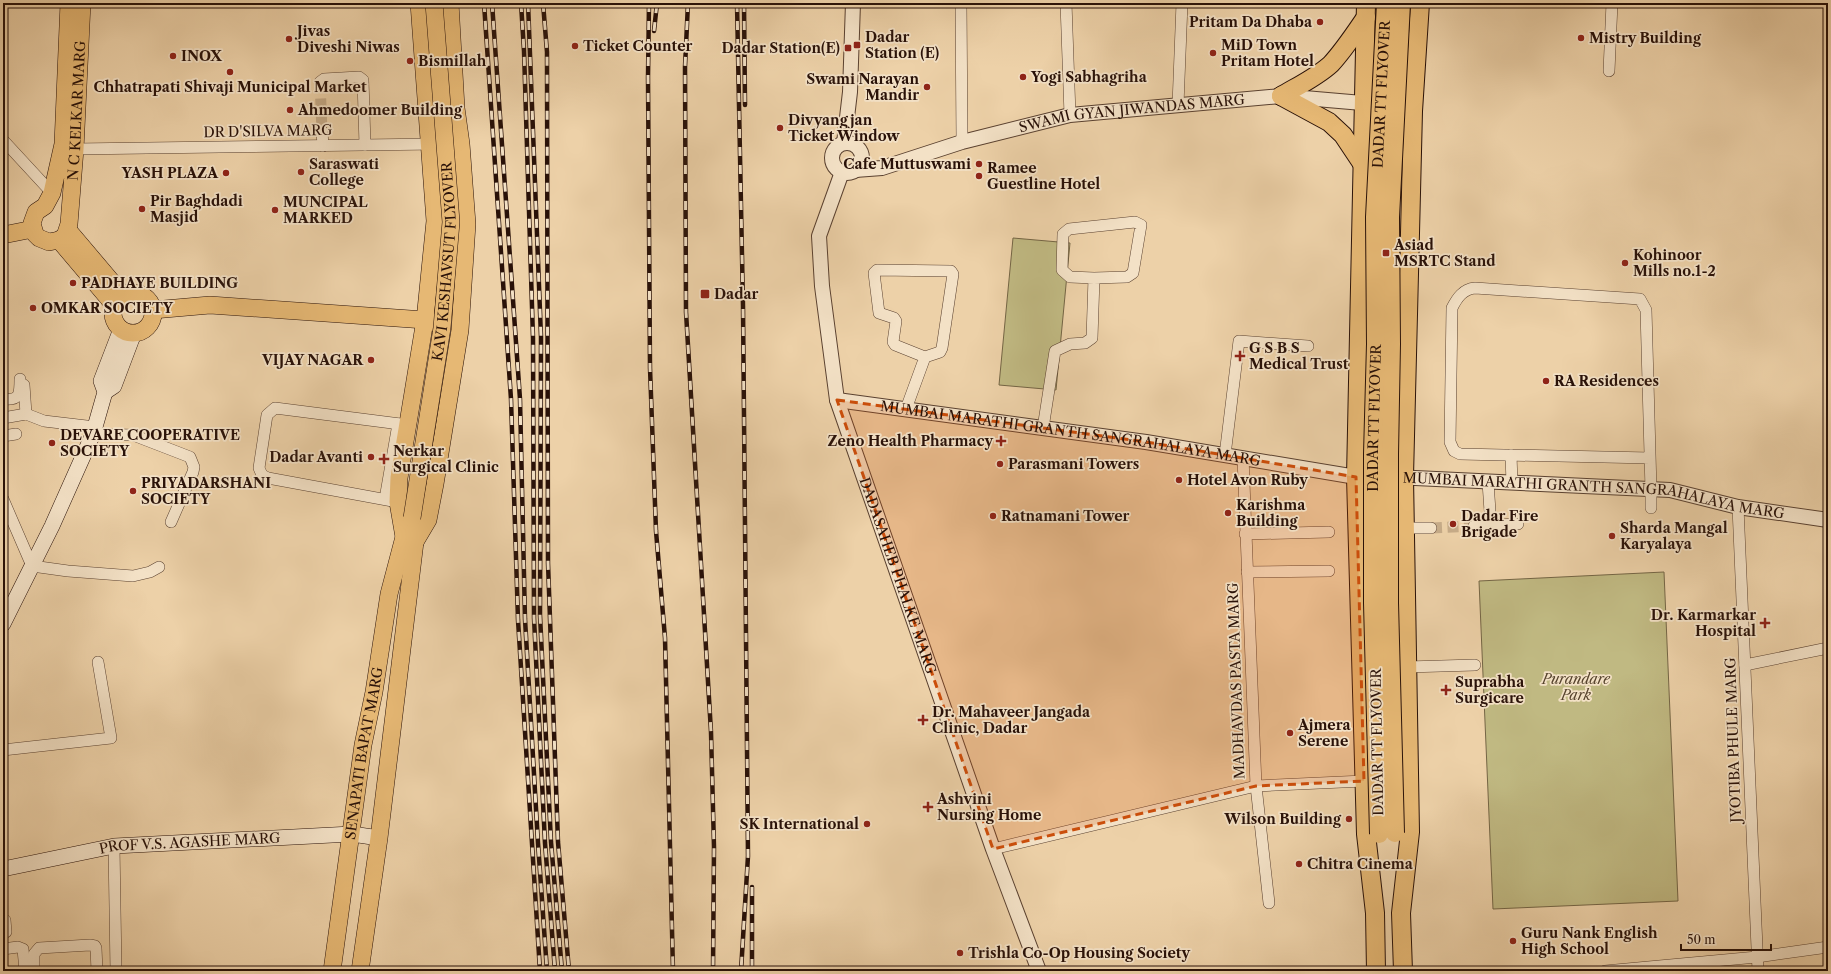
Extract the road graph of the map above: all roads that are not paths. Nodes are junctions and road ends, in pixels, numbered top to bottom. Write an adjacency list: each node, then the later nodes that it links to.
1 (69, 3): 33 (main road, N C KELKAR MARG)
2 (82, 3): 30 (main road, N C KELKAR MARG)
3 (419, 3): 26 (main road)
4 (434, 3): 79 (main road, KAVI KESHAVSUT FLYOVER, bridge)
5 (450, 3): 27 (main road)
6 (853, 3): 25 (street)
7 (961, 3): 24 (street)
8 (1066, 3): 21 (street)
9 (1182, 3): 20 (street)
10 (1386, 3): 96 (highway, DADAR TT FLYOVER, bridge)
11 (1401, 3): 96 (highway, DADAR TT FLYOVER, bridge)
12 (1420, 3): 18 (highway)
13 (1612, 3): 15 (street)
14 (1366, 10): 17 (highway); 19 (highway)
15 (1609, 71)
16 (320, 82): 28 (street)
17 (1281, 96): 19 (street, SWAMI GYAN JIWANDAS MARG); 20 (street, SWAMI GYAN JIWANDAS MARG); 31 (highway)
18 (1414, 103): 19 (street, SWAMI GYAN JIWANDAS MARG); 37 (highway)
19 (1364, 104): 31 (highway)
20 (1178, 105): 21 (street, SWAMI GYAN JIWANDAS MARG)
21 (1070, 115): 24 (street, SWAMI GYAN JIWANDAS MARG)
22 (322, 131): 29 (street)
23 (3, 140): 33 (street)
24 (962, 142): 32 (street, SWAMI GYAN JIWANDAS MARG)
25 (844, 143): 32 (street); 32 (street)
26 (429, 144): 27 (street, DR D'SILVA MARG); 28 (street, DR D'SILVA MARG); 42 (main road)
27 (461, 144): 43 (main road)
28 (364, 145): 29 (street, DR D'SILVA MARG)
29 (322, 146): 30 (street, DR D'SILVA MARG)
30 (75, 149): 35 (main road, N C KELKAR MARG)
31 (1363, 166): 38 (highway)
32 (848, 171): 48 (street, DADASAHEB PHALKE MARG)
33 (49, 199): 34 (main road)
34 (33, 229): 35 (main road); 36 (main road)
35 (65, 229): 40 (main road)
36 (3, 235)
37 (1410, 254): 38 (highway); 62 (highway)
38 (1361, 257): 61 (highway)
39 (1094, 278): 39 (street); 53 (street)
40 (118, 300): 41 (main road); 44 (main road)
41 (153, 310): 42 (main road); 44 (main road)
42 (425, 320): 43 (main road); 52 (main road)
43 (460, 330): 79 (main road)
44 (127, 331): 54 (main road)
45 (1308, 346): 57 (street)
46 (925, 357): 46 (street); 49 (street)
47 (6, 400): 50 (street); 51 (street)
48 (837, 400): 49 (street, MUMBAI MARATHI GRANTH SANGRAHALAYA MARG); 99 (street, DADASAHEB PHALKE MARG)
49 (906, 409): 53 (street, MUMBAI MARATHI GRANTH SANGRAHALAYA MARG)
50 (26, 414): 51 (street); 54 (street)
51 (7, 418)
52 (403, 424): 67 (main road); 67 (street)
53 (1043, 428): 57 (street, MUMBAI MARATHI GRANTH SANGRAHALAYA MARG)
54 (94, 430): 71 (street); 80 (main road)
55 (16, 434): 56 (street)
56 (3, 436)
57 (1224, 455): 59 (street, MUMBAI MARATHI GRANTH SANGRAHALAYA MARG)
58 (1511, 455): 60 (street); 60 (street); 64 (street)
59 (1243, 457): 61 (street, MUMBAI MARATHI GRANTH SANGRAHALAYA MARG); 78 (street, MADHAVDAS PASTA MARG)
60 (1650, 458): 65 (street)
61 (1356, 477): 62 (street, MUMBAI MARATHI GRANTH SANGRAHALAYA MARG); 93 (highway)
62 (1404, 477): 63 (street, MUMBAI MARATHI GRANTH SANGRAHALAYA MARG); 75 (highway)
63 (1488, 482): 64 (street, MUMBAI MARATHI GRANTH SANGRAHALAYA MARG); 74 (street)
64 (1512, 483): 65 (street, MUMBAI MARATHI GRANTH SANGRAHALAYA MARG)
65 (1651, 490): 68 (street); 69 (street, MUMBAI MARATHI GRANTH SANGRAHALAYA MARG)
66 (3, 499): 80 (street)
67 (392, 500): 79 (main road)
68 (1651, 508)
69 (1738, 508): 70 (street, MUMBAI MARATHI GRANTH SANGRAHALAYA MARG); 88 (street, JYOTIBA PHULE MARG)
70 (1828, 520)
71 (171, 522)
72 (1518, 524): 74 (street)
73 (1474, 526): 74 (street)
74 (1491, 526)
75 (1405, 528): 76 (street); 89 (highway)
76 (1431, 528)
77 (1329, 532): 78 (street)
78 (1245, 534): 83 (street, MADHAVDAS PASTA MARG)
79 (408, 546): 91 (main road, SENAPATI BAPAT MARG); 92 (main road, SENAPATI BAPAT MARG)
80 (32, 566): 81 (street); 84 (main road)
81 (159, 567)
82 (1329, 571): 83 (street)
83 (1247, 572): 94 (street, MADHAVDAS PASTA MARG)
84 (3, 624)
85 (1828, 648): 88 (street)
86 (98, 662): 90 (street)
87 (1475, 665): 89 (street)
88 (1745, 665): 108 (street, JYOTIBA PHULE MARG)
89 (1407, 667): 103 (highway)
90 (3, 750)
91 (362, 753): 92 (main road); 95 (main road, SENAPATI BAPAT MARG)
92 (389, 756): 97 (main road, SENAPATI BAPAT MARG)
93 (1364, 781): 94 (street); 102 (highway)
94 (1256, 786): 99 (street); 101 (street, MADHAVDAS PASTA MARG)
95 (352, 834): 97 (main road, PROF V.S. AGASHE MARG); 98 (main road, PROF V.S. AGASHE MARG); 109 (main road, SENAPATI BAPAT MARG)
96 (1387, 834): 102 (highway); 103 (highway)
97 (379, 838): 114 (main road, SENAPATI BAPAT MARG)
98 (114, 846): 100 (main road, PROF V.S. AGASHE MARG); 113 (street)
99 (993, 849): 115 (street, DADASAHEB PHALKE MARG)
100 (3, 869)
101 (1269, 903)
102 (1375, 913): 116 (highway)
103 (1402, 914): 117 (highway)
104 (3, 919): 105 (street)
105 (6, 932)
106 (1828, 947): 108 (street)
107 (3, 949): 110 (street)
108 (1757, 957): 118 (street); 119 (street, JYOTIBA PHULE MARG)
109 (335, 970)
110 (26, 971)
111 (34, 971): 112 (street)
112 (97, 971)
113 (116, 971)
114 (360, 971)
115 (1039, 971)
116 (1376, 971)
117 (1403, 971)
118 (1611, 971)
119 (1758, 971)

